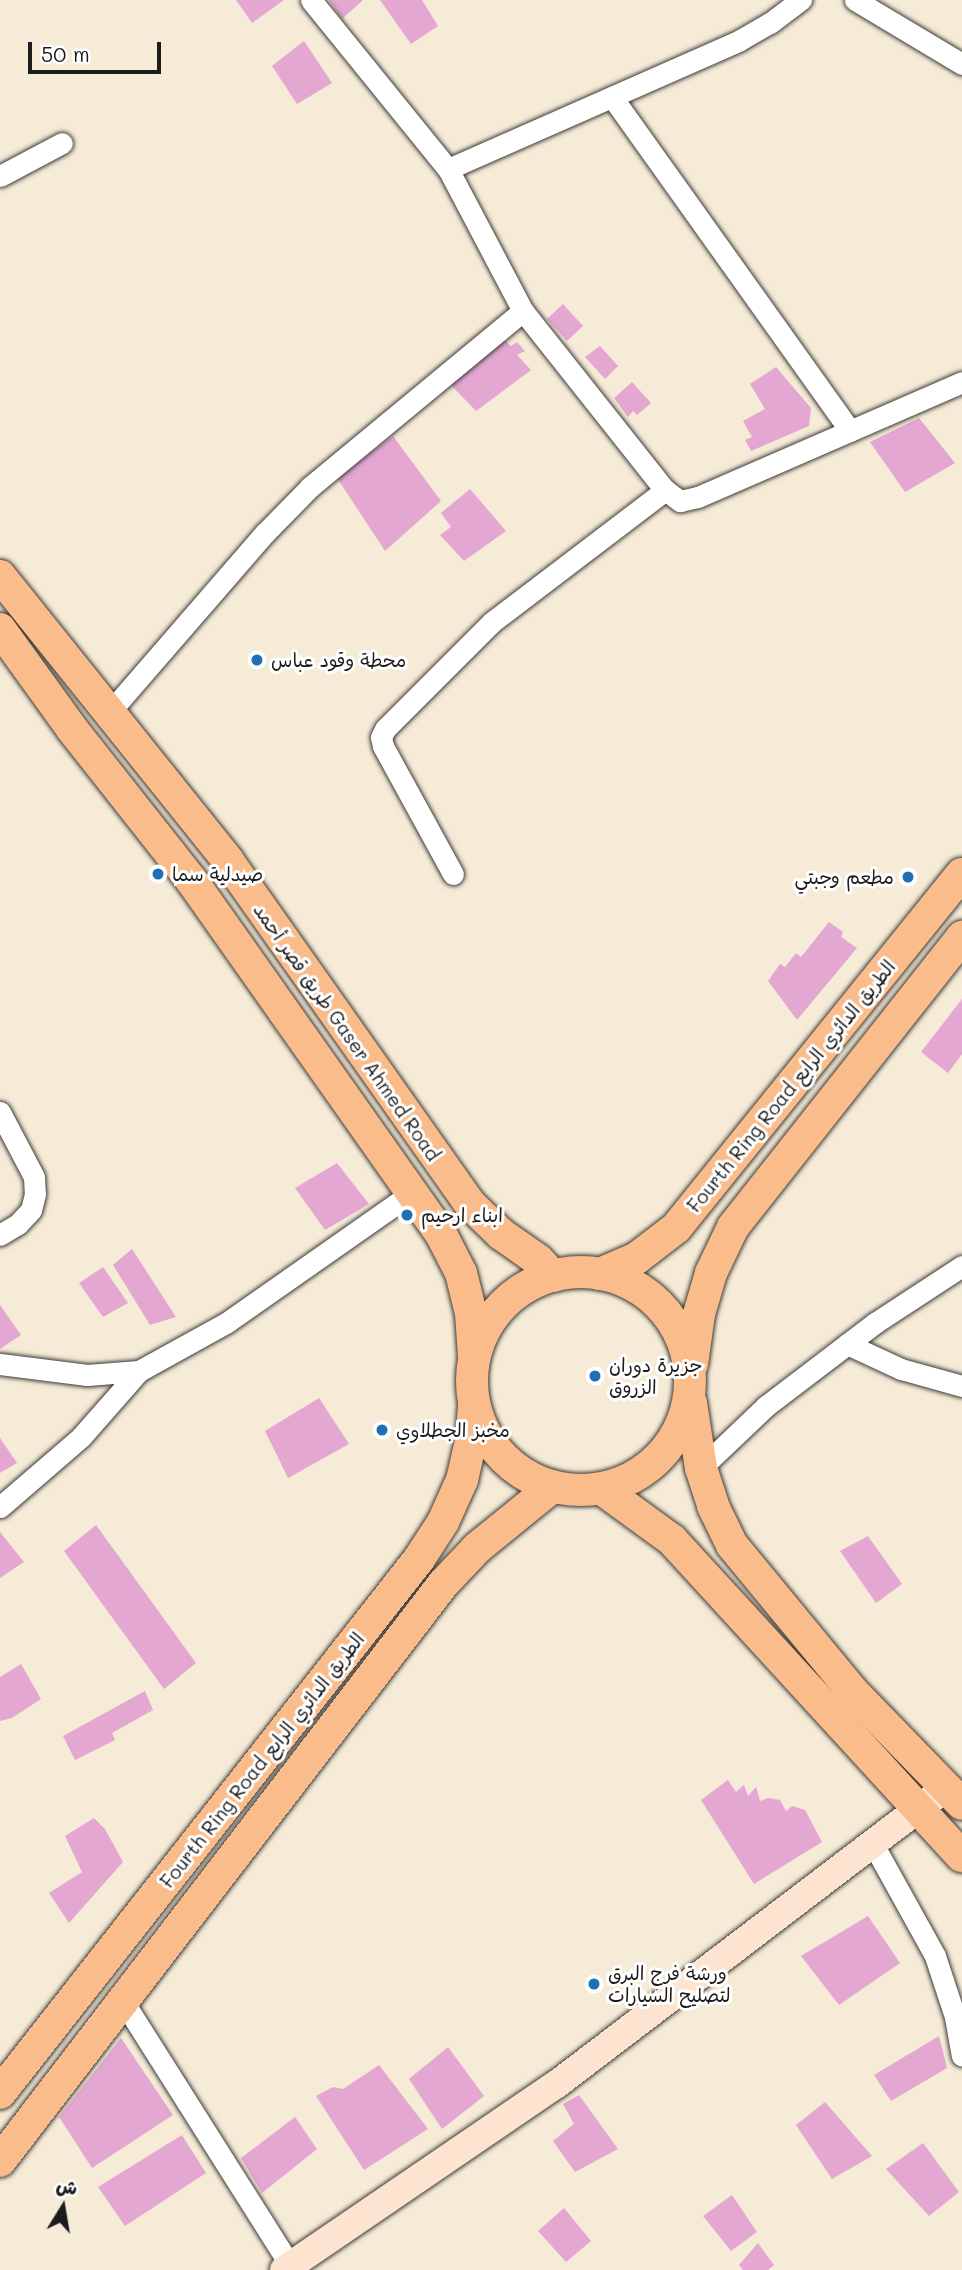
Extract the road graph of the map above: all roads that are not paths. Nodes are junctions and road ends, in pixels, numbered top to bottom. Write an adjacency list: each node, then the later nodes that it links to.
1 (311, 0): 7 (street)
2 (801, 0): 5 (street)
3 (855, 0): 4 (street)
4 (962, 64)
5 (612, 97): 7 (street); 11 (street)
6 (62, 143): 8 (street)
7 (448, 169): 9 (street)
8 (0, 176)
9 (523, 312): 12 (street); 15 (street)
10 (962, 383): 11 (street)
11 (850, 431): 12 (street)
12 (665, 490): 16 (street)
13 (0, 576): 15 (main road, طريق قصر أحمد Gaser Ahmed Road)
14 (0, 629): 20 (main road, طريق قصر أحمد Gaser Ahmed Road)
15 (108, 714): 24 (main road, طريق قصر أحمد Gaser Ahmed Road)
16 (453, 874)
17 (962, 874): 23 (main road, Fourth Ring Road الطريق الدائري الرابع)
18 (962, 937): 29 (main road, Fourth Ring Road الطريق الدائري الرابع)
19 (0, 1112): 21 (street)
20 (414, 1192): 26 (main road, طريق قصر أحمد Gaser Ahmed Road); 28 (street)
21 (0, 1235)
22 (962, 1266): 25 (street)
23 (600, 1274): 24 (main road); 29 (main road)
24 (553, 1276): 26 (main road)
25 (846, 1344): 30 (street); 32 (street)
26 (474, 1357): 31 (main road)
27 (0, 1364): 28 (street)
28 (139, 1371): 35 (street)
29 (690, 1384): 32 (main road); 34 (main road)
30 (962, 1386)
31 (474, 1404): 33 (main road); 42 (main road, Fourth Ring Road الطريق الدائري الرابع)
32 (701, 1468): 36 (main road)
33 (552, 1486): 34 (main road); 40 (main road)
34 (602, 1489): 37 (main road)
35 (0, 1507)
36 (956, 1789): 37 (street)
37 (917, 1811): 38 (street); 39 (main road)
38 (873, 1844): 41 (street); 44 (street)
39 (962, 1856)
40 (123, 2001): 43 (main road); 44 (street)
41 (962, 2055)
42 (0, 2092)
43 (0, 2161)
44 (289, 2269)

